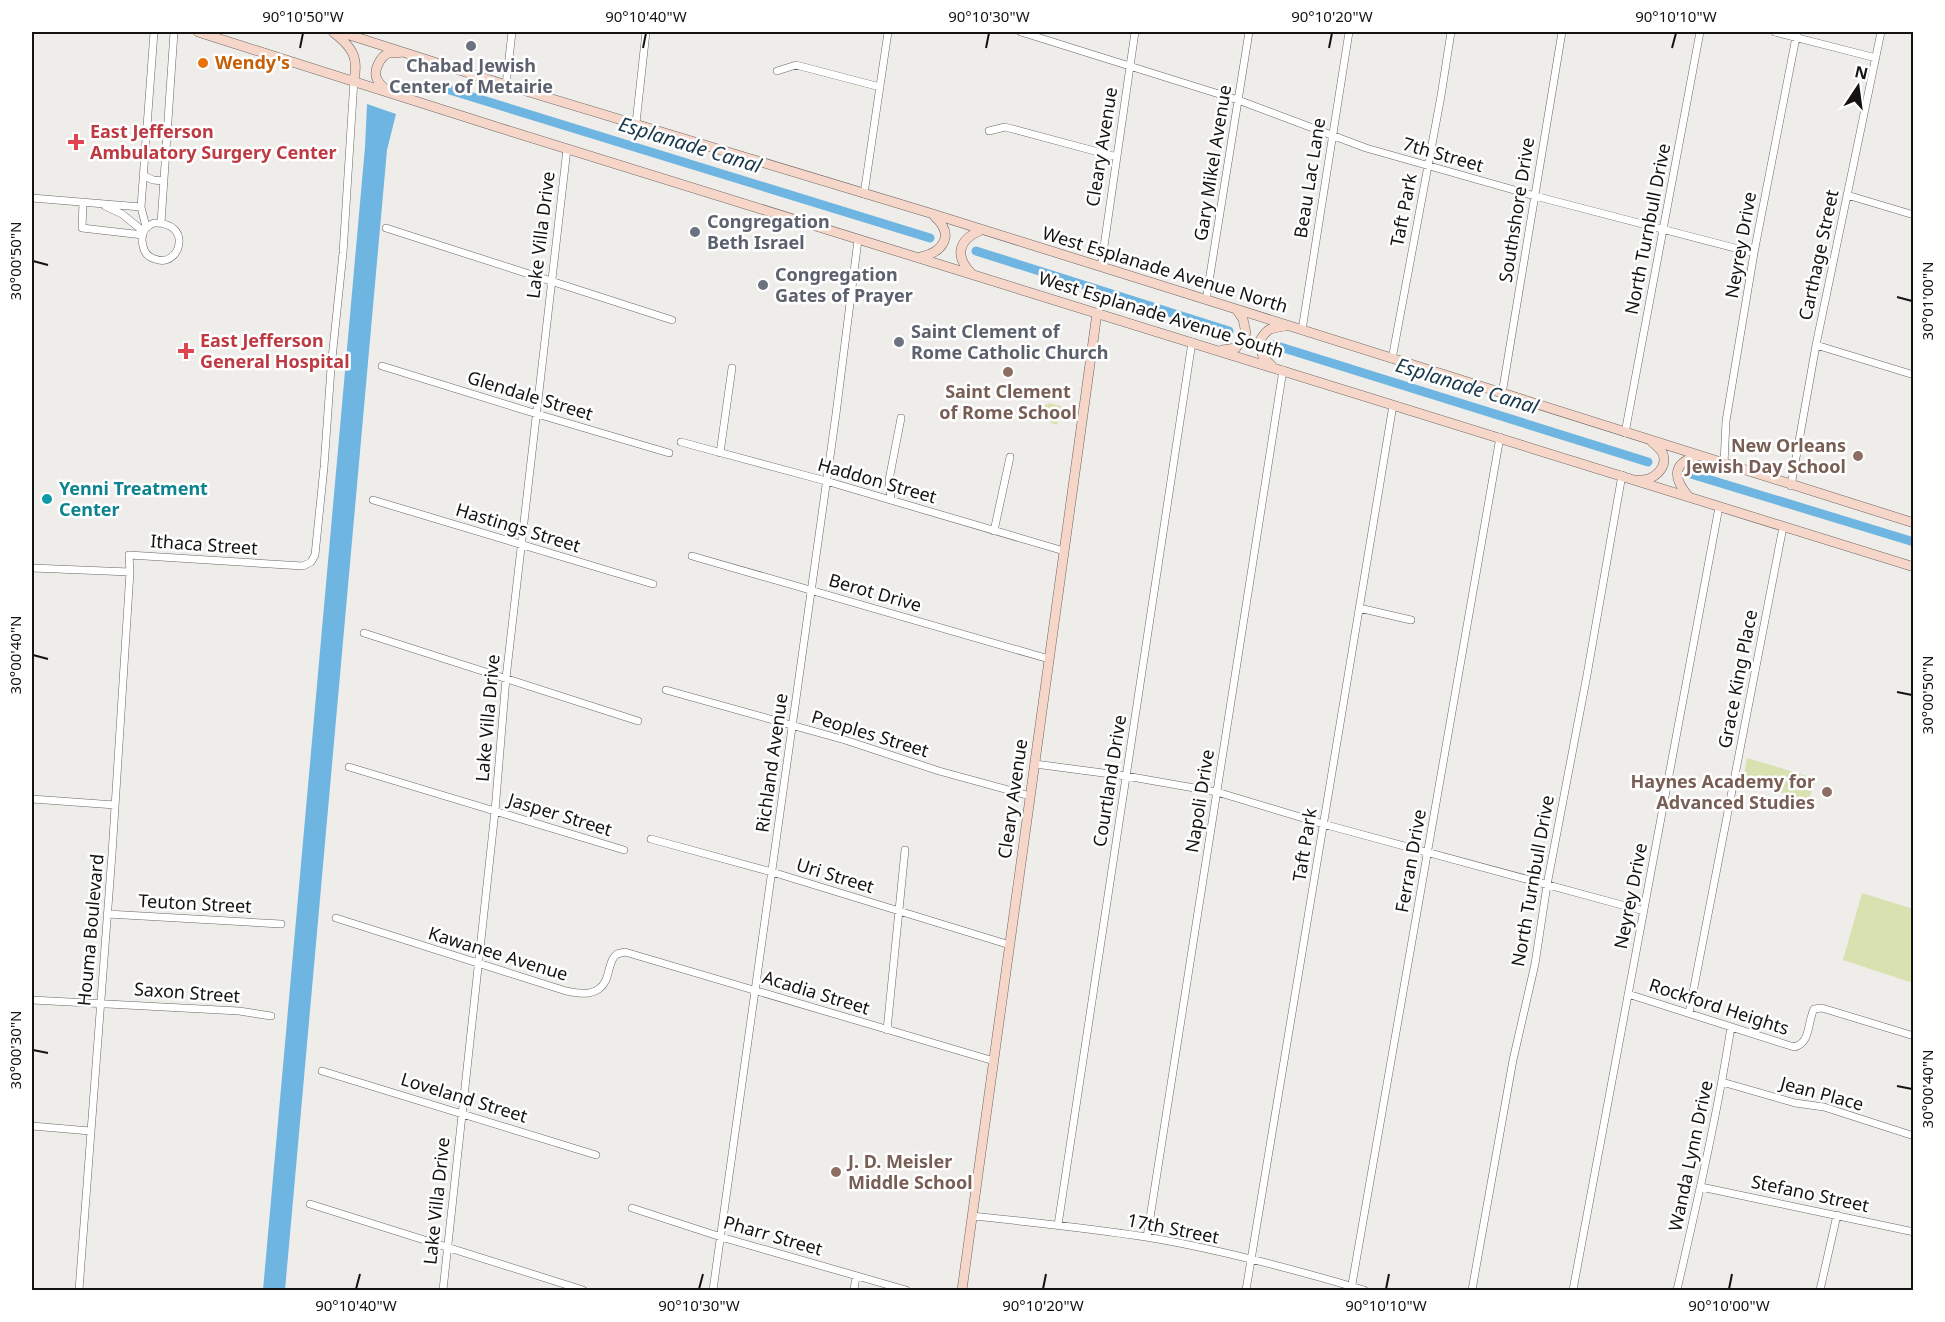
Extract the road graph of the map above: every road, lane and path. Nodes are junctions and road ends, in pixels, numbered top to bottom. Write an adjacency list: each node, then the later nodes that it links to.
1 (154, 32): 34 (street)
2 (174, 32): 35 (street)
3 (198, 32): 23 (main road, West Esplanade Avenue South)
4 (333, 32): 23 (main road)
5 (340, 32): 19 (main road, West Esplanade Avenue North)
6 (512, 32): 24 (street)
7 (646, 32): 28 (street)
8 (888, 32): 25 (street)
9 (1021, 32): 21 (street, 7th Street)
10 (1135, 32): 21 (street, Cleary Avenue)
11 (1249, 32): 27 (street, Gary Mikel Avenue)
12 (1349, 32): 30 (street, Beau Lac Lane)
13 (1451, 32): 33 (street, Taft Park)
14 (1562, 32): 38 (street, Southshore Drive)
15 (1700, 32): 48 (street, North Turnbull Drive)
16 (1775, 32): 18 (street)
17 (1881, 32): 20 (street, Carthage Street)
18 (1796, 34): 20 (street); 51 (street, Neyrey Drive)
19 (405, 53): 24 (main road, West Esplanade Avenue North); 26 (main road)
20 (1876, 58): 37 (street, Carthage Street)
21 (1130, 66): 27 (street, 7th Street); 32 (street, Cleary Avenue)
22 (777, 71): 25 (street)
23 (354, 80): 26 (main road, West Esplanade Avenue South); 99 (street, Ithaca Street)
24 (506, 85): 28 (main road, West Esplanade Avenue North)
25 (880, 87): 36 (street)
26 (388, 92): 31 (main road, West Esplanade Avenue South)
27 (1238, 100): 30 (street, 7th Street); 56 (street, Gary Mikel Avenue)
28 (636, 123): 36 (main road, West Esplanade Avenue North)
29 (989, 131): 32 (street)
30 (1332, 136): 33 (street, 7th Street); 61 (street, Beau Lac Lane)
31 (567, 149): 50 (main road, West Esplanade Avenue South); 55 (street, Lake Villa Drive)
32 (1117, 157): 53 (street, Cleary Avenue)
33 (1428, 166): 38 (street, 7th Street); 65 (street, Taft Park)
34 (143, 175): 35 (street); 42 (street)
35 (164, 181): 45 (street)
36 (864, 194): 43 (main road, West Esplanade Avenue North)
37 (1847, 195): 44 (street); 63 (street, Carthage Street)
38 (1535, 196): 48 (street, 7th Street); 70 (street, Southshore Drive)
39 (32, 198): 40 (street)
40 (83, 202): 41 (street); 49 (street)
41 (100, 203): 42 (street); 49 (street)
42 (141, 207): 49 (street)
43 (933, 214): 47 (main road, West Esplanade Avenue North); 52 (main road)
44 (1914, 214)
45 (161, 223): 49 (street); 49 (street)
46 (386, 228): 55 (street)
47 (981, 230): 53 (main road, West Esplanade Avenue North); 54 (main road)
48 (1664, 230): 51 (street, 7th Street); 74 (street, North Turnbull Drive)
49 (144, 231)
50 (858, 240): 52 (main road, West Esplanade Avenue South); 85 (street, Richland Avenue)
51 (1754, 253): 82 (street, Neyrey Drive)
52 (918, 258): 54 (main road, West Esplanade Avenue South)
53 (1101, 267): 56 (main road, West Esplanade Avenue North)
54 (972, 274): 58 (main road, West Esplanade Avenue South)
55 (550, 281): 59 (street); 72 (street, Lake Villa Drive)
56 (1206, 300): 57 (main road, West Esplanade Avenue North)
57 (1236, 309): 60 (main road, West Esplanade Avenue North); 64 (main road)
58 (1097, 313): 62 (main road, West Esplanade Avenue South); 95 (main road, Cleary Avenue)
59 (672, 320)
60 (1288, 326): 61 (main road, West Esplanade Avenue North); 68 (main road)
61 (1302, 330): 65 (main road, West Esplanade Avenue North)
62 (1192, 342): 64 (main road, West Esplanade Avenue South); 112 (street, Courtland Drive)
63 (1816, 345): 69 (street); 86 (street, Carthage Street)
64 (1219, 350): 68 (main road, West Esplanade Avenue South)
65 (1392, 359): 70 (main road, West Esplanade Avenue North)
66 (382, 366): 72 (street, Glendale Street)
67 (732, 368): 79 (street)
68 (1278, 368): 71 (main road, West Esplanade Avenue South); 113 (street, Napoli Drive)
69 (1914, 375)
70 (1502, 394): 74 (main road, West Esplanade Avenue North)
71 (1393, 405): 75 (main road, West Esplanade Avenue South); 102 (street, Taft Park)
72 (537, 414): 78 (street, Glendale Street); 94 (street, Lake Villa Drive)
73 (901, 418): 89 (street)
74 (1625, 433): 76 (main road, West Esplanade Avenue North)
75 (1500, 437): 83 (main road, West Esplanade Avenue South); 122 (street, Ferran Drive)
76 (1651, 441): 80 (main road, West Esplanade Avenue North); 84 (main road)
77 (681, 442): 79 (street, Haddon Street)
78 (669, 453)
79 (720, 453): 85 (street, Haddon Street)
80 (1700, 455): 82 (main road, West Esplanade Avenue North); 87 (main road)
81 (1010, 457): 93 (street)
82 (1724, 464): 86 (main road, West Esplanade Avenue North)
83 (1622, 475): 84 (main road, West Esplanade Avenue South); 124 (street, North Turnbull Drive)
84 (1637, 480): 87 (main road, West Esplanade Avenue South)
85 (826, 481): 89 (street, Haddon Street); 101 (street, Richland Avenue)
86 (1791, 486): 91 (main road, West Esplanade Avenue North)
87 (1689, 497): 90 (main road, West Esplanade Avenue South)
88 (373, 500): 94 (street, Hastings Street)
89 (891, 500): 93 (street, Haddon Street)
90 (1719, 507): 92 (main road, West Esplanade Avenue South); 126 (street, Neyrey Drive)
91 (1914, 523)
92 (1783, 527): 97 (main road, West Esplanade Avenue South); 137 (street, Grace King Place)
93 (994, 531): 95 (street, Haddon Street)
94 (522, 545): 100 (street, Hastings Street); 106 (street, Lake Villa Drive)
95 (1064, 551): 105 (main road, Cleary Avenue)
96 (692, 556): 101 (street, Berot Drive)
97 (1914, 567)
98 (32, 568): 99 (street)
99 (130, 572): 116 (street, Houma Boulevard)
100 (653, 585)
101 (810, 590): 105 (street, Berot Drive); 109 (street, Richland Avenue)
102 (1359, 608): 103 (street); 118 (street, Taft Park)
103 (1411, 620)
104 (364, 633): 106 (street)
105 (1049, 659): 110 (main road, Cleary Avenue)
106 (506, 678): 108 (street); 117 (street, Lake Villa Drive)
107 (666, 690): 109 (street, Peoples Street)
108 (638, 721)
109 (792, 725): 114 (street, Peoples Street); 123 (street, Richland Avenue)
110 (1035, 764): 112 (street); 114 (main road, Cleary Avenue)
111 (349, 767): 117 (street, Jasper Street)
112 (1126, 777): 113 (street); 155 (street, Courtland Drive)
113 (1217, 792): 118 (street); 158 (street, Napoli Drive)
114 (1030, 796): 130 (main road, Cleary Avenue)
115 (32, 799): 116 (street)
116 (116, 805): 127 (street, Houma Boulevard)
117 (495, 811): 120 (street, Jasper Street); 132 (street, Lake Villa Drive)
118 (1323, 824): 122 (street); 160 (street, Taft Park)
119 (651, 839): 123 (street, Uri Street)
120 (624, 850)
121 (905, 850): 125 (street)
122 (1428, 852): 124 (street); 162 (street, Ferran Drive)
123 (772, 872): 125 (street, Uri Street); 133 (street, Richland Avenue)
124 (1547, 885): 126 (street); 172 (street, North Turnbull Drive)
125 (898, 911): 130 (street, Uri Street); 140 (street)
126 (1644, 911): 134 (street, Neyrey Drive)
127 (107, 914): 129 (street, Teuton Street); 136 (street, Houma Boulevard)
128 (336, 918): 132 (street, Kawanee Avenue)
129 (281, 924)
130 (1010, 945): 142 (main road, Cleary Avenue)
131 (630, 953): 132 (street, Kawanee Avenue); 133 (street, Acadia Street)
132 (477, 963): 145 (street, Lake Villa Drive)
133 (756, 991): 140 (street, Acadia Street); 157 (street, Richland Avenue)
134 (1628, 994): 137 (street, Rockford Heights); 173 (street, Neyrey Drive)
135 (32, 999): 136 (street)
136 (100, 1002): 138 (street, Saxon Street); 147 (street, Houma Boulevard)
137 (1689, 1013): 139 (street, Rockford Heights)
138 (271, 1016)
139 (1731, 1027): 141 (street, Rockford Heights); 144 (street, Wanda Lynn Drive)
140 (887, 1030): 142 (street, Acadia Street)
141 (1914, 1036)
142 (994, 1061): 154 (main road, Cleary Avenue)
143 (322, 1071): 145 (street, Loveland Street)
144 (1722, 1082): 148 (street, Jean Place); 150 (street, Wanda Lynn Drive)
145 (462, 1113): 149 (street, Loveland Street); 159 (street, Lake Villa Drive)
146 (32, 1126): 147 (street)
147 (90, 1131): 163 (street, Houma Boulevard)
148 (1914, 1136)
149 (596, 1155)
150 (1701, 1186): 153 (street, Stefano Street); 174 (street, Wanda Lynn Drive)
151 (310, 1203): 159 (street)
152 (632, 1208): 157 (street, Pharr Street)
153 (1837, 1215): 156 (street, Stefano Street); 175 (street)
154 (972, 1216): 155 (street, 17th Street); 169 (main road, Cleary Avenue)
155 (1058, 1225): 158 (street, 17th Street)
156 (1914, 1232)
157 (721, 1237): 161 (street, Pharr Street); 166 (street, Richland Avenue)
158 (1147, 1237): 160 (street, 17th Street)
159 (448, 1247): 164 (street, Lake Villa Drive); 165 (street)
160 (1251, 1259): 162 (street, 17th Street); 170 (street, Taft Park)
161 (856, 1276): 167 (street); 168 (street, Pharr Street)
162 (1352, 1289): 171 (street, 17th Street)
163 (79, 1290)
164 (443, 1290)
165 (583, 1290)
166 (713, 1290)
167 (854, 1290)
168 (906, 1290)
169 (962, 1290)
170 (1246, 1290)
171 (1364, 1290)
172 (1472, 1290)
173 (1572, 1290)
174 (1677, 1290)
175 (1820, 1290)

